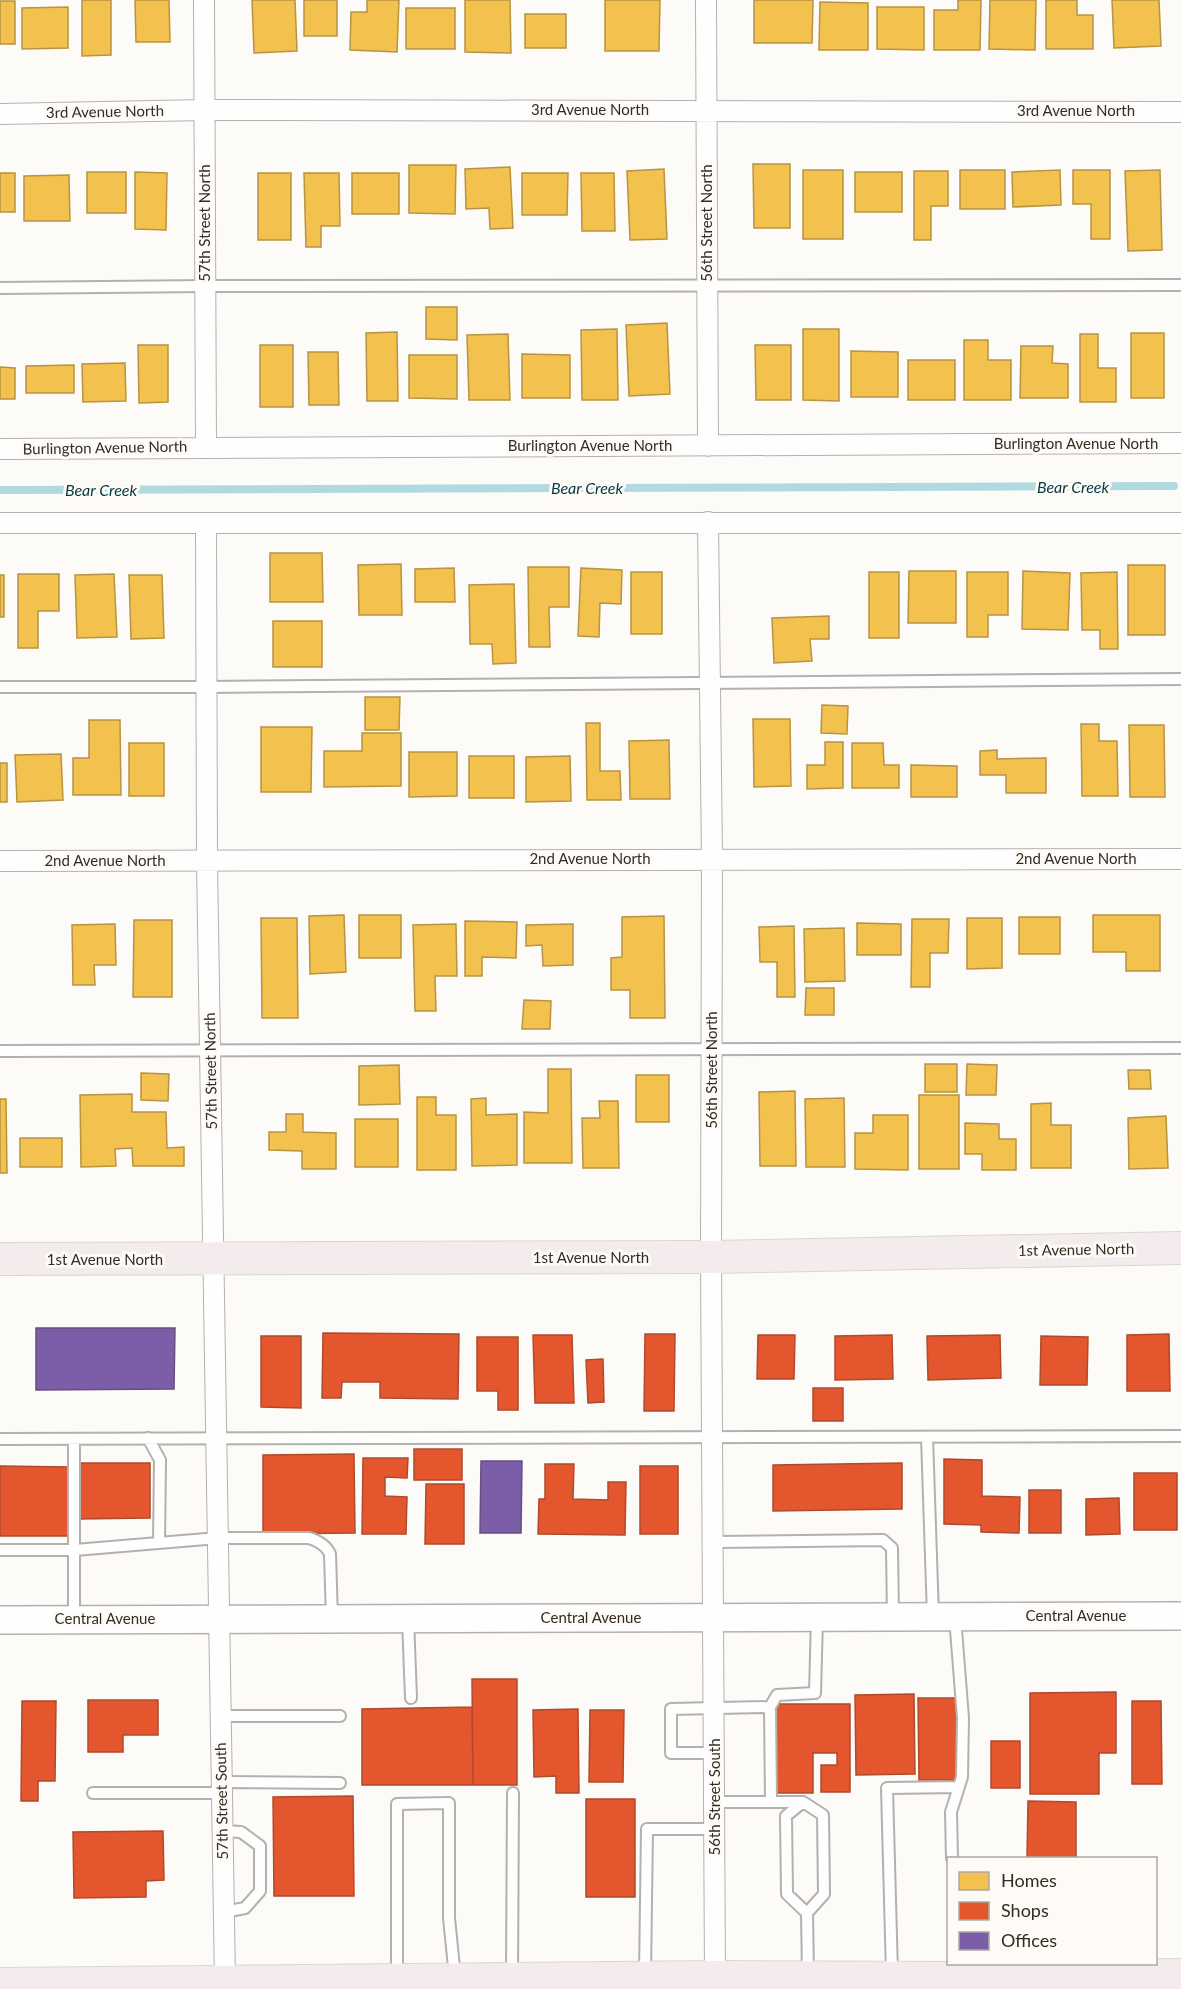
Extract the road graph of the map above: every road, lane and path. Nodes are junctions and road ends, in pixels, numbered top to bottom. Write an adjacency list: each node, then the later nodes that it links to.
1 (204, 0): 3 (street, 57th Street North)
2 (706, 0): 4 (street, 56th Street North)
3 (204, 110): 4 (street, 3rd Avenue North); 6 (street, 3rd Avenue North); 8 (street, 57th Street North)
4 (706, 110): 5 (street, 3rd Avenue North); 9 (street, 56th Street North)
5 (1181, 112)
6 (0, 114)
7 (1181, 285): 9 (lane)
8 (206, 286): 9 (lane); 10 (lane); 13 (street, 57th Street North)
9 (707, 286): 12 (street, 56th Street North)
10 (0, 288)
11 (1181, 443): 12 (street, Burlington Avenue North)
12 (708, 446): 13 (street, Burlington Avenue North)
13 (206, 447): 14 (street, Burlington Avenue North)
14 (0, 449)
15 (708, 522): 17 (street); 18 (street); 20 (street, 56th Street North)
16 (0, 523): 17 (street)
17 (206, 523): 22 (street, 57th Street North)
18 (1181, 523)
19 (1181, 679): 20 (lane)
20 (710, 684): 22 (lane); 23 (street, 56th Street North)
21 (0, 687): 22 (lane)
22 (207, 687): 26 (street, 57th Street North)
23 (712, 858): 24 (street, 2nd Avenue North); 26 (street, 2nd Avenue North); 29 (street, 56th Street North)
24 (1181, 859)
25 (0, 861): 26 (street, 2nd Avenue North)
26 (207, 862): 28 (street, 57th Street North)
27 (1181, 1048): 29 (lane)
28 (210, 1050): 29 (lane); 30 (lane); 34 (street, 57th Street North)
29 (712, 1050): 32 (street, 56th Street North)
30 (0, 1051)
31 (1181, 1248): 32 (main road, 1st Avenue North)
32 (711, 1257): 34 (main road, 1st Avenue North); 39 (street, 56th Street North)
33 (0, 1259): 34 (main road, 1st Avenue North)
34 (214, 1260): 38 (street, 57th Street North)
35 (1181, 1436): 36 (lane)
36 (927, 1437): 39 (lane); 50 (lane)
37 (148, 1438): 38 (lane); 41 (lane); 44 (lane)
38 (217, 1438): 39 (lane); 42 (street, 57th Street North)
39 (713, 1438): 43 (street, 56th Street North)
40 (0, 1439): 41 (lane)
41 (74, 1439): 46 (lane)
42 (218, 1538): 44 (lane); 54 (street, 57th Street North); 55 (lane)
43 (714, 1542): 49 (lane); 52 (street, 56th Street North)
44 (159, 1543): 46 (lane)
45 (0, 1550): 46 (lane)
46 (75, 1550): 53 (lane)
47 (1181, 1616): 50 (main road, Central Avenue)
48 (817, 1617): 49 (main road, Central Avenue); 52 (main road, Central Avenue); 58 (lane)
49 (893, 1617): 50 (main road, Central Avenue)
50 (944, 1617): 63 (lane)
51 (408, 1618): 52 (main road, Central Avenue); 55 (main road, Central Avenue); 57 (lane)
52 (714, 1618): 59 (street, 56th Street South)
53 (74, 1619): 54 (main road, Central Avenue); 56 (main road, Central Avenue)
54 (219, 1619): 55 (main road, Central Avenue); 60 (street, 57th Street South)
55 (332, 1619)
56 (0, 1620)
57 (411, 1698)
58 (770, 1707): 59 (lane); 69 (lane)
59 (715, 1708): 62 (street, 56th Street South); 62 (lane)
60 (221, 1716): 61 (lane); 65 (street, 57th Street South)
61 (340, 1716)
62 (715, 1753): 68 (street, 56th Street South)
63 (960, 1782): 73 (lane); 81 (lane)
64 (340, 1783): 65 (lane)
65 (222, 1788): 67 (lane); 72 (street, 57th Street South)
66 (513, 1792): 82 (lane)
67 (93, 1793)
68 (715, 1802): 69 (lane); 71 (street, 56th Street South)
69 (771, 1802): 70 (lane)
70 (803, 1802): 75 (lane); 75 (lane)
71 (715, 1829): 78 (street, 56th Street South); 79 (lane)
72 (223, 1831): 74 (street, 57th Street South); 74 (lane)
73 (952, 1857)
74 (224, 1912): 84 (street, 57th Street South)
75 (807, 1913): 80 (lane)
76 (950, 1971): 77 (main road); 81 (main road)
77 (1181, 1975)
78 (715, 1977): 79 (main road); 80 (main road)
79 (645, 1978): 82 (main road)
80 (808, 1978): 81 (main road)
81 (892, 1978)
82 (512, 1979): 86 (main road)
83 (397, 1980): 84 (main road); 86 (main road); 86 (lane)
84 (225, 1982): 85 (main road)
85 (0, 1983)
86 (456, 1984)

